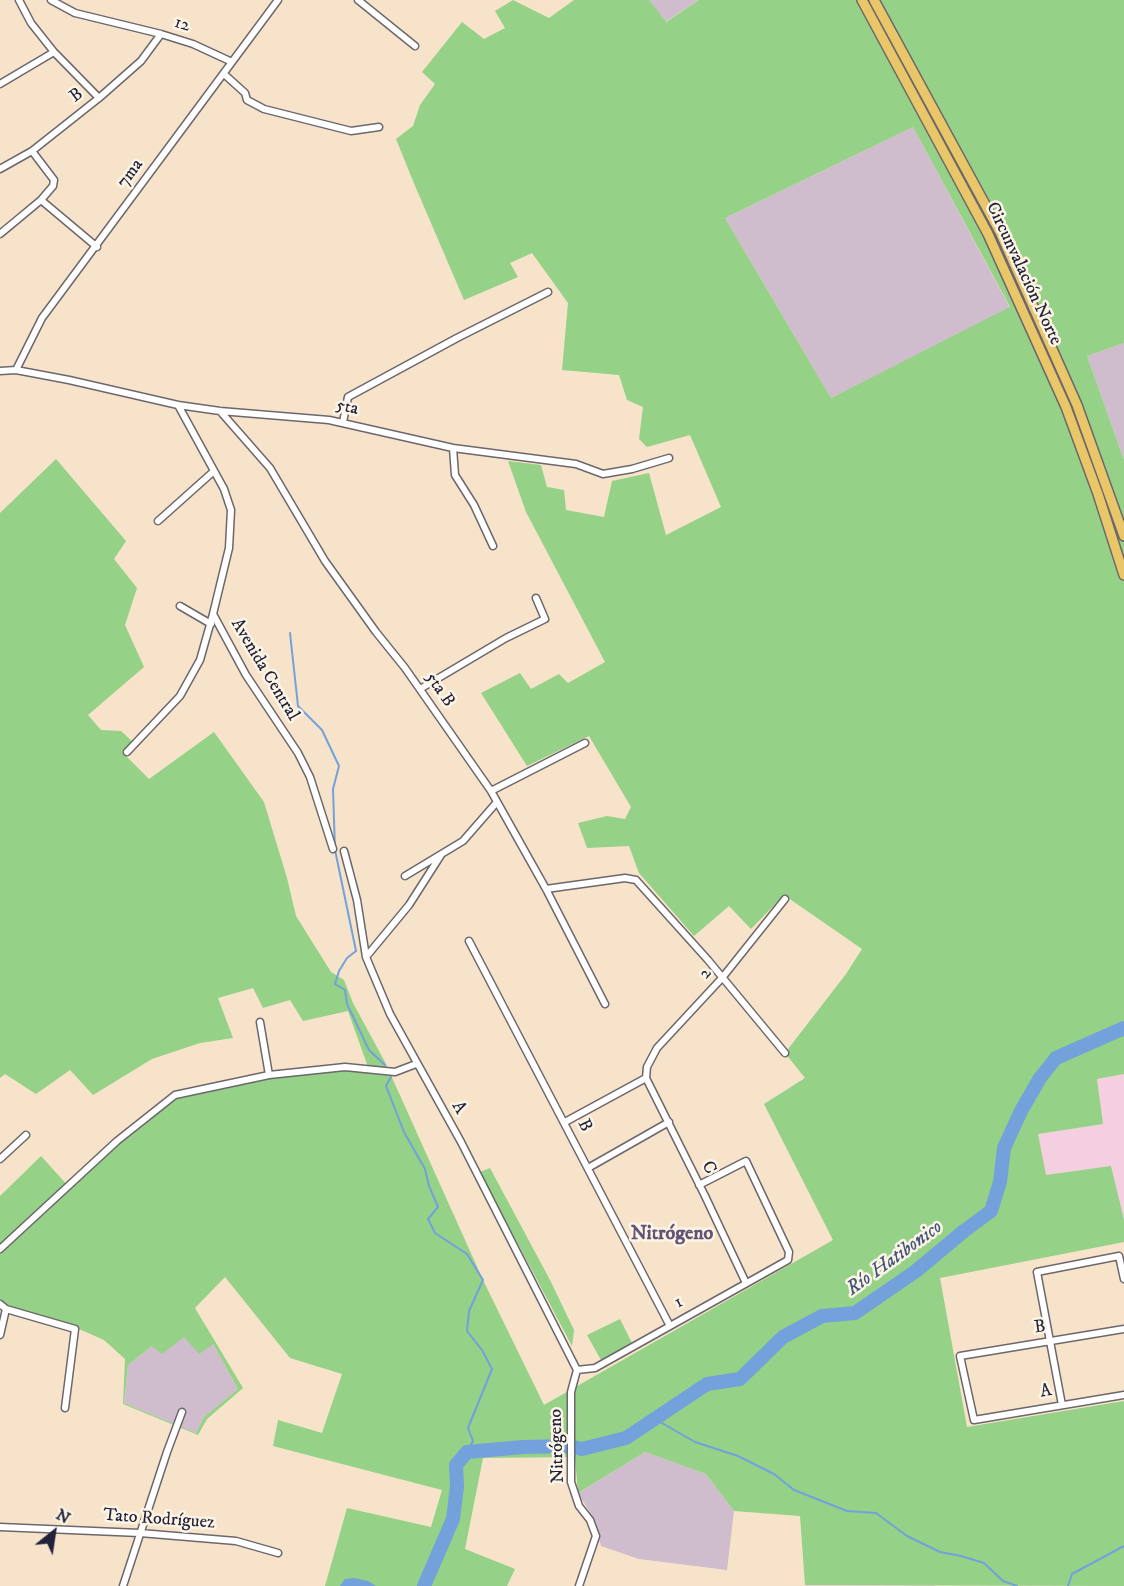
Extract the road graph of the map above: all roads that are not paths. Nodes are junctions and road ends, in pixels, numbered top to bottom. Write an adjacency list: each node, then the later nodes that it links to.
1 (19, 0): 9 (street)
2 (51, 0): 7 (street, 12)
3 (278, 0): 10 (street, 7ma)
4 (358, 0): 8 (street)
5 (862, 0): 32 (highway, Circunvalación Norte)
6 (874, 0): 30 (highway, Circunvalación Norte)
7 (161, 34): 10 (street, 12); 13 (street, B)
8 (415, 46)
9 (54, 52): 12 (street); 13 (street)
10 (232, 62): 11 (street, 7ma)
11 (224, 74): 14 (street); 19 (street, 7ma)
12 (0, 84)
13 (99, 98): 15 (street, B)
14 (379, 127)
15 (32, 151): 16 (street, B); 17 (street)
16 (0, 169)
17 (41, 201): 18 (street); 19 (street)
18 (0, 234)
19 (97, 247): 21 (street, 7ma)
20 (548, 292): 25 (street)
21 (15, 370): 22 (street, 5ta); 23 (street, 5ta)
22 (0, 372)
23 (178, 405): 24 (street, 5ta); 28 (street, Avenida Central)
24 (220, 411): 25 (street, 5ta); 37 (street, 5ta B)
25 (343, 422): 26 (street, 5ta)
26 (453, 448): 27 (street, 5ta); 31 (street)
27 (669, 458)
28 (214, 471): 29 (street); 35 (street, Avenida Central)
29 (158, 521)
30 (1124, 536)
31 (493, 546)
32 (1124, 575)
33 (536, 598): 37 (street)
34 (180, 606): 36 (street)
35 (213, 614): 36 (street); 42 (street, Avenida Central)
36 (211, 624): 39 (street)
37 (420, 689): 40 (street, 5ta B)
38 (585, 743): 40 (street)
39 (127, 752)
40 (491, 791): 41 (street, 5ta B)
41 (497, 802): 44 (street); 46 (street, 5ta B)
42 (333, 849)
43 (344, 851): 49 (street, A)
44 (441, 855): 45 (street); 49 (street)
45 (405, 876)
46 (546, 889): 50 (street); 51 (street, 5ta B)
47 (785, 899): 50 (street, 2)
48 (469, 941): 57 (street, B)
49 (366, 957): 54 (street, A)
50 (722, 978): 53 (street); 56 (street, 2)
51 (606, 1004)
52 (260, 1022): 55 (street)
53 (785, 1053)
54 (416, 1064): 55 (street); 72 (street, A)
55 (269, 1075): 63 (street)
56 (646, 1078): 57 (street); 58 (street, C)
57 (565, 1122): 61 (street, B)
58 (669, 1122): 61 (street); 62 (street, C)
59 (26, 1135): 60 (street)
60 (0, 1159)
61 (588, 1168): 68 (street, B)
62 (699, 1185): 65 (street, C); 65 (street, 1)
63 (0, 1249)
64 (1124, 1279): 71 (street)
65 (746, 1283): 68 (street, 1)
66 (0, 1304): 67 (street)
67 (6, 1309): 70 (street); 75 (street)
68 (670, 1326): 72 (street, 1)
69 (1124, 1329): 71 (street, B)
70 (0, 1335)
71 (1050, 1342): 74 (street); 77 (street, B)
72 (577, 1370): 82 (street, Nitrógeno)
73 (1124, 1395): 74 (street, A)
74 (1062, 1405): 77 (street, A)
75 (65, 1408)
76 (182, 1412): 79 (street)
77 (974, 1420)
78 (0, 1527): 79 (street, Tato Rodríguez)
79 (140, 1533): 80 (street, Tato Rodríguez); 81 (street)
80 (278, 1552)
81 (123, 1586)
82 (579, 1586)

